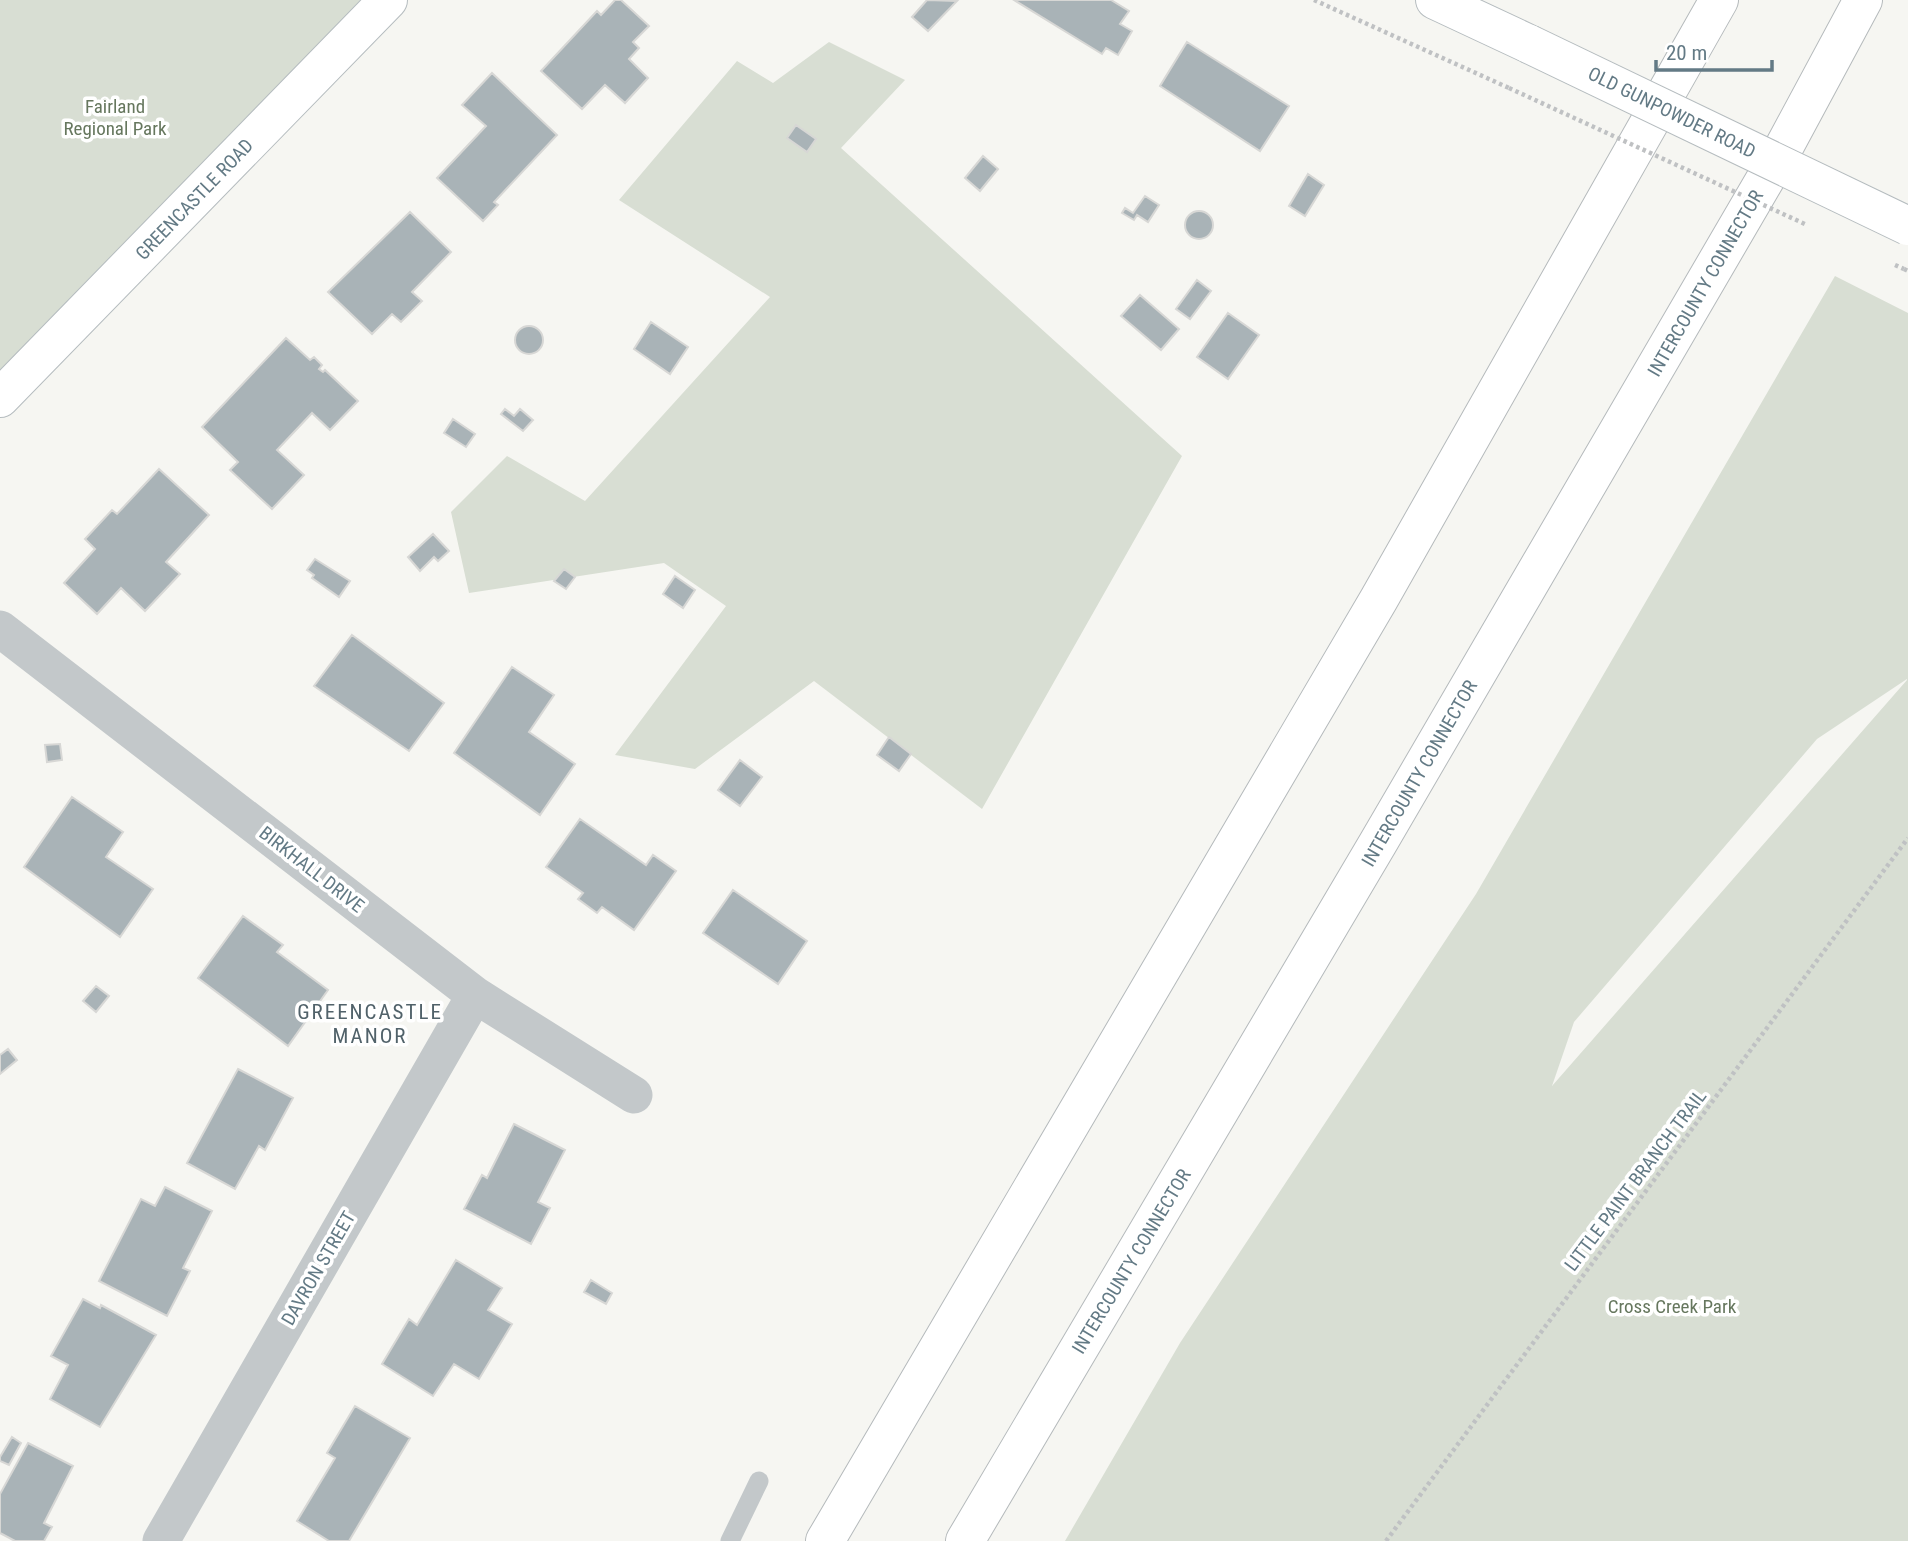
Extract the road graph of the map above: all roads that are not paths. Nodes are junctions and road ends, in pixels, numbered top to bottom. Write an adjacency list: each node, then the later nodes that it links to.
1 (388, 0): 6 (main road, GREENCASTLE ROAD)
2 (1436, 0): 5 (main road, OLD GUNPOWDER ROAD, bridge)
3 (1719, 0): 13 (main road)
4 (1863, 0): 14 (main road, INTERCOUNTY CONNECTOR)
5 (1908, 226)
6 (0, 398)
7 (0, 629): 8 (street, BIRKHALL DRIVE)
8 (475, 995): 9 (street, BIRKHALL DRIVE); 11 (street, DAVRON STREET)
9 (634, 1096)
10 (759, 1481): 12 (lane)
11 (161, 1541)
12 (730, 1541)
13 (825, 1541)
14 (965, 1541)

